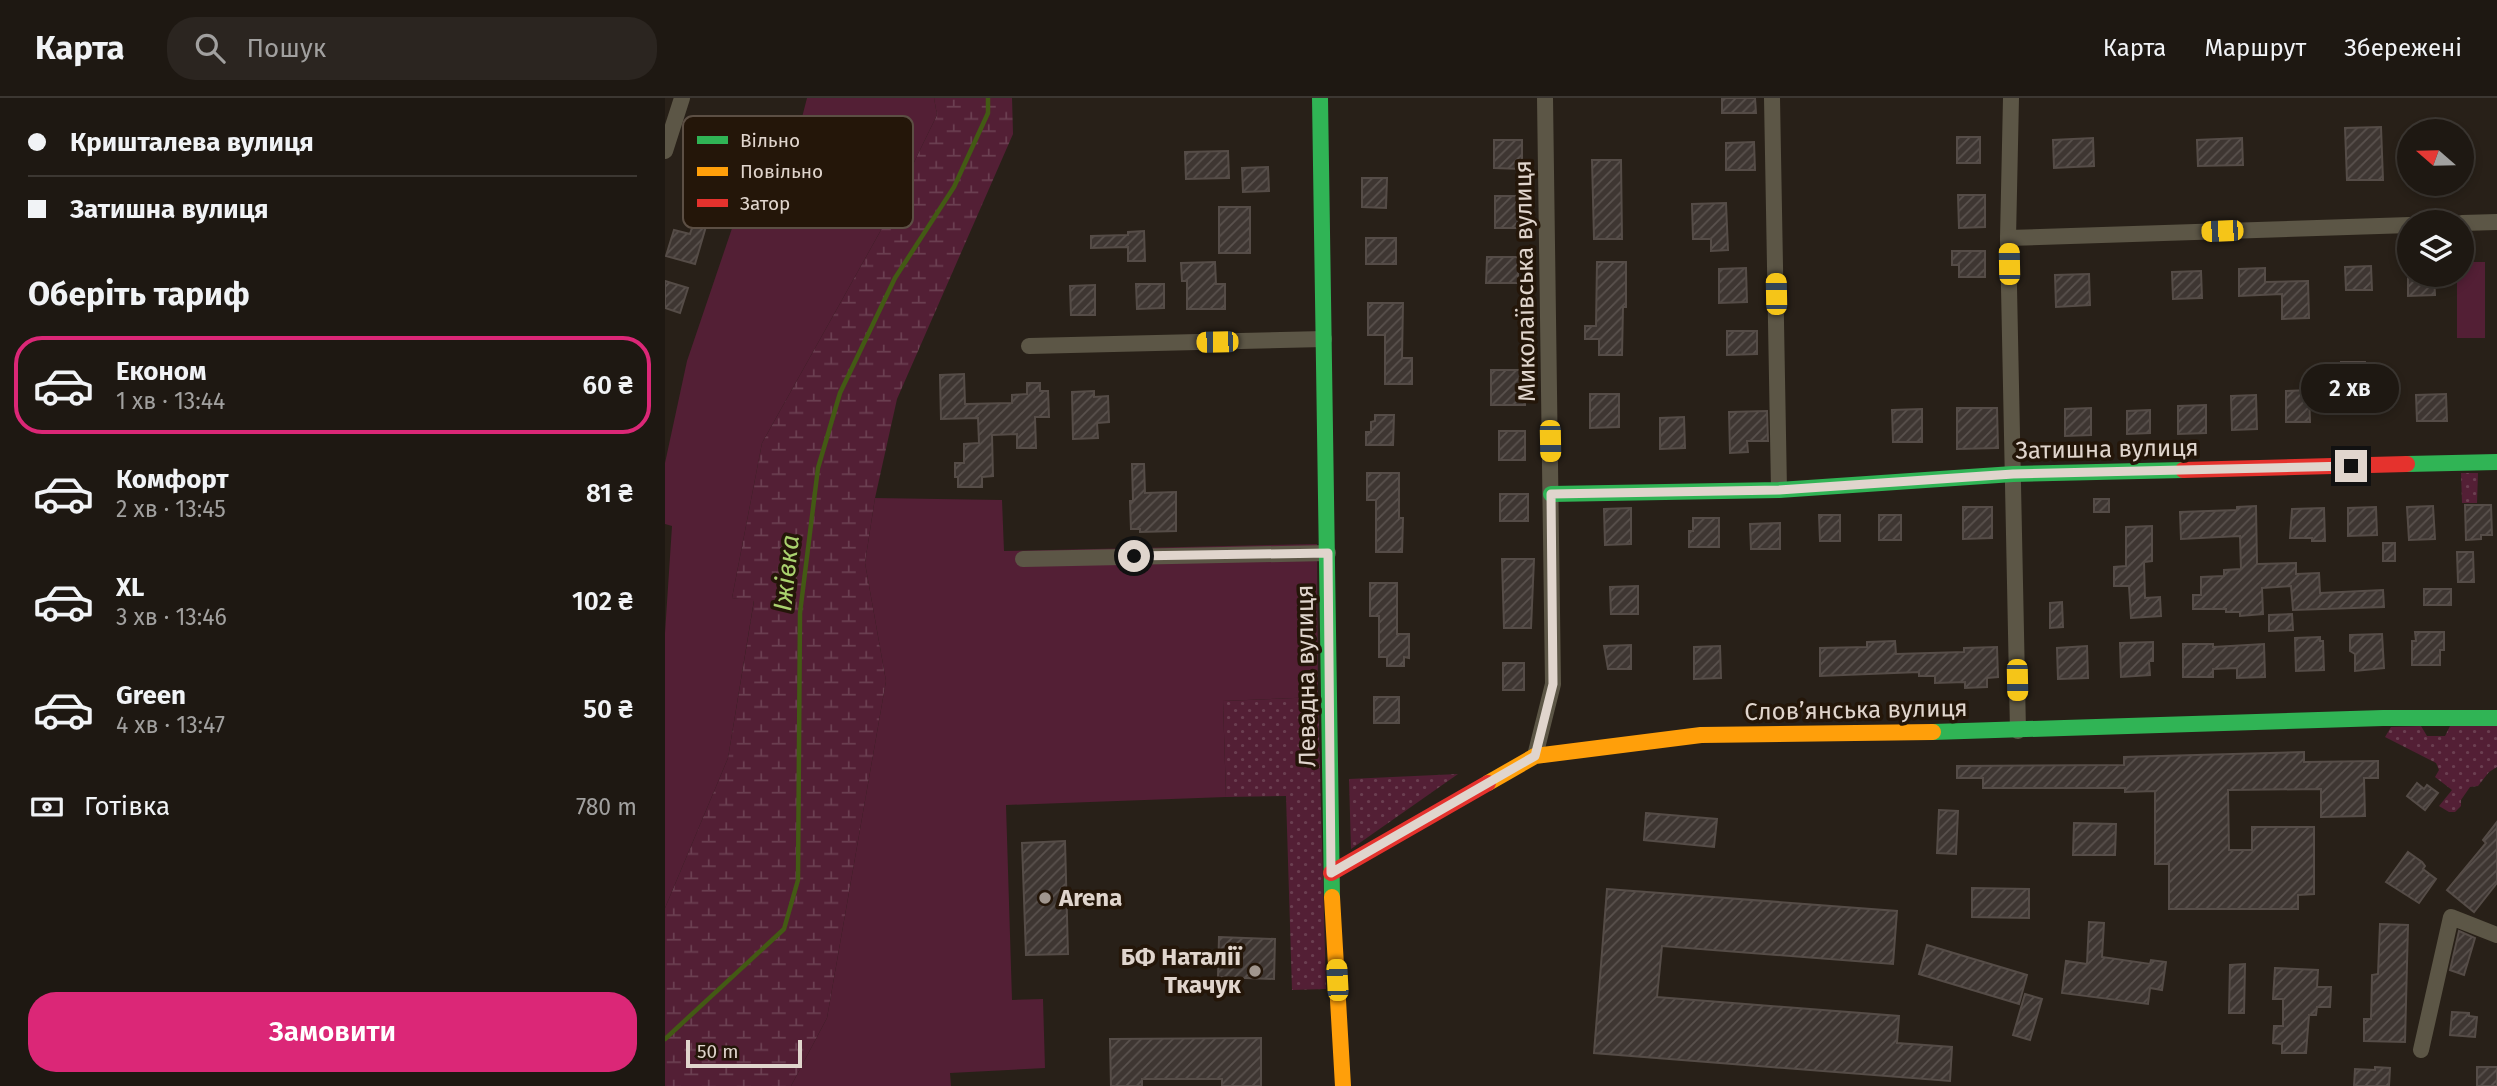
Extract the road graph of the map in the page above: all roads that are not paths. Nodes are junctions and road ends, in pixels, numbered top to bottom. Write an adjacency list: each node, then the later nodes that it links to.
1 (683, 98): 6 (street)
2 (1320, 98): 11 (street, Левадна вулиця)
3 (1545, 98): 16 (street, Миколаївська вулиця)
4 (1772, 98): 15 (street)
5 (2011, 98): 10 (street)
6 (665, 151)
7 (2497, 222): 8 (street)
8 (2474, 223)
9 (2397, 225): 10 (street)
10 (2008, 238): 14 (street)
11 (1324, 339): 12 (street); 17 (street, Левадна вулиця)
12 (1029, 346)
13 (2497, 462): 14 (street, Затишна вулиця)
14 (2013, 474): 15 (street, Затишна вулиця); 20 (street)
15 (1779, 490): 16 (street, Затишна вулиця)
16 (1551, 494): 21 (street, Миколаївська вулиця)
17 (1328, 553): 18 (street); 22 (street, Левадна вулиця)
18 (1023, 559)
19 (2497, 718): 20 (street, Словʼянська вулиця)
20 (2018, 731): 21 (street, Словʼянська вулиця)
21 (1535, 756): 22 (street, Словʼянська вулиця)
22 (1331, 873): 25 (street, Левадна вулиця)
23 (2497, 934): 24 (street)
24 (2421, 1050)
25 (1343, 1086)

